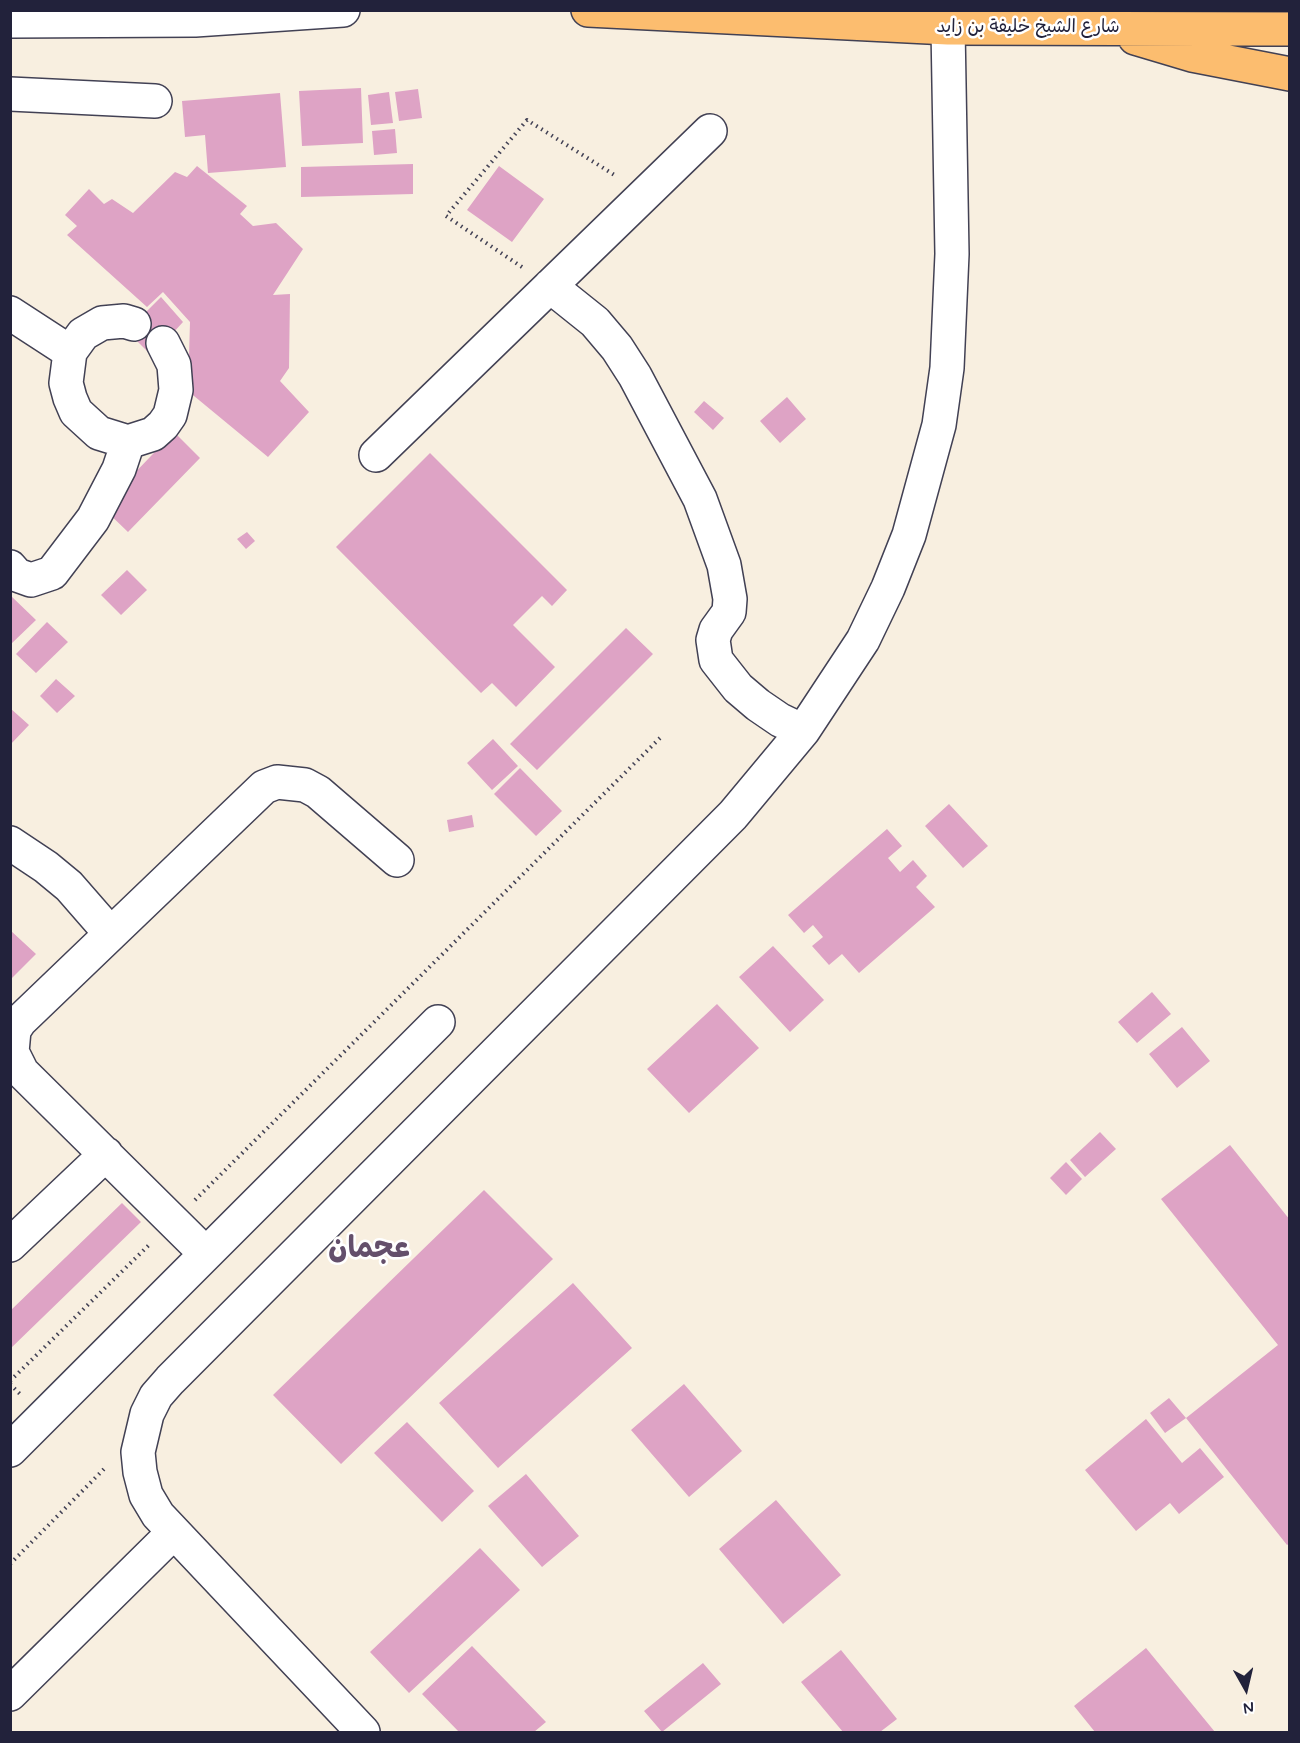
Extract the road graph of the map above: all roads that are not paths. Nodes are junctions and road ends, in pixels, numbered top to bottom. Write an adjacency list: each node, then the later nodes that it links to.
1 (343, 10): 3 (street)
2 (588, 10): 4 (main road, شارع الشيخ خليفة بن زايد)
3 (10, 21)
4 (948, 28): 5 (main road, شارع الشيخ خليفة بن زايد); 19 (street)
5 (1108, 28): 6 (main road, شارع الشيخ خليفة بن زايد); 7 (main road)
6 (1290, 29)
7 (1290, 74)
8 (10, 94): 9 (street)
9 (155, 101)
10 (710, 131): 11 (street)
11 (550, 286): 17 (street); 19 (street)
12 (10, 313): 15 (street)
13 (134, 324): 15 (street)
14 (163, 343): 16 (street)
15 (70, 352): 16 (street)
16 (128, 442): 18 (street)
17 (376, 456)
18 (10, 567)
19 (804, 731): 29 (street)
20 (10, 843): 22 (street)
21 (397, 860): 22 (street)
22 (110, 933): 24 (street)
23 (438, 1022): 27 (street)
24 (16, 1077): 25 (street)
25 (106, 1154): 26 (street); 27 (street)
26 (10, 1245)
27 (206, 1254): 28 (street)
28 (10, 1450)
29 (173, 1533): 30 (street); 31 (street)
30 (10, 1694)
31 (363, 1732)

